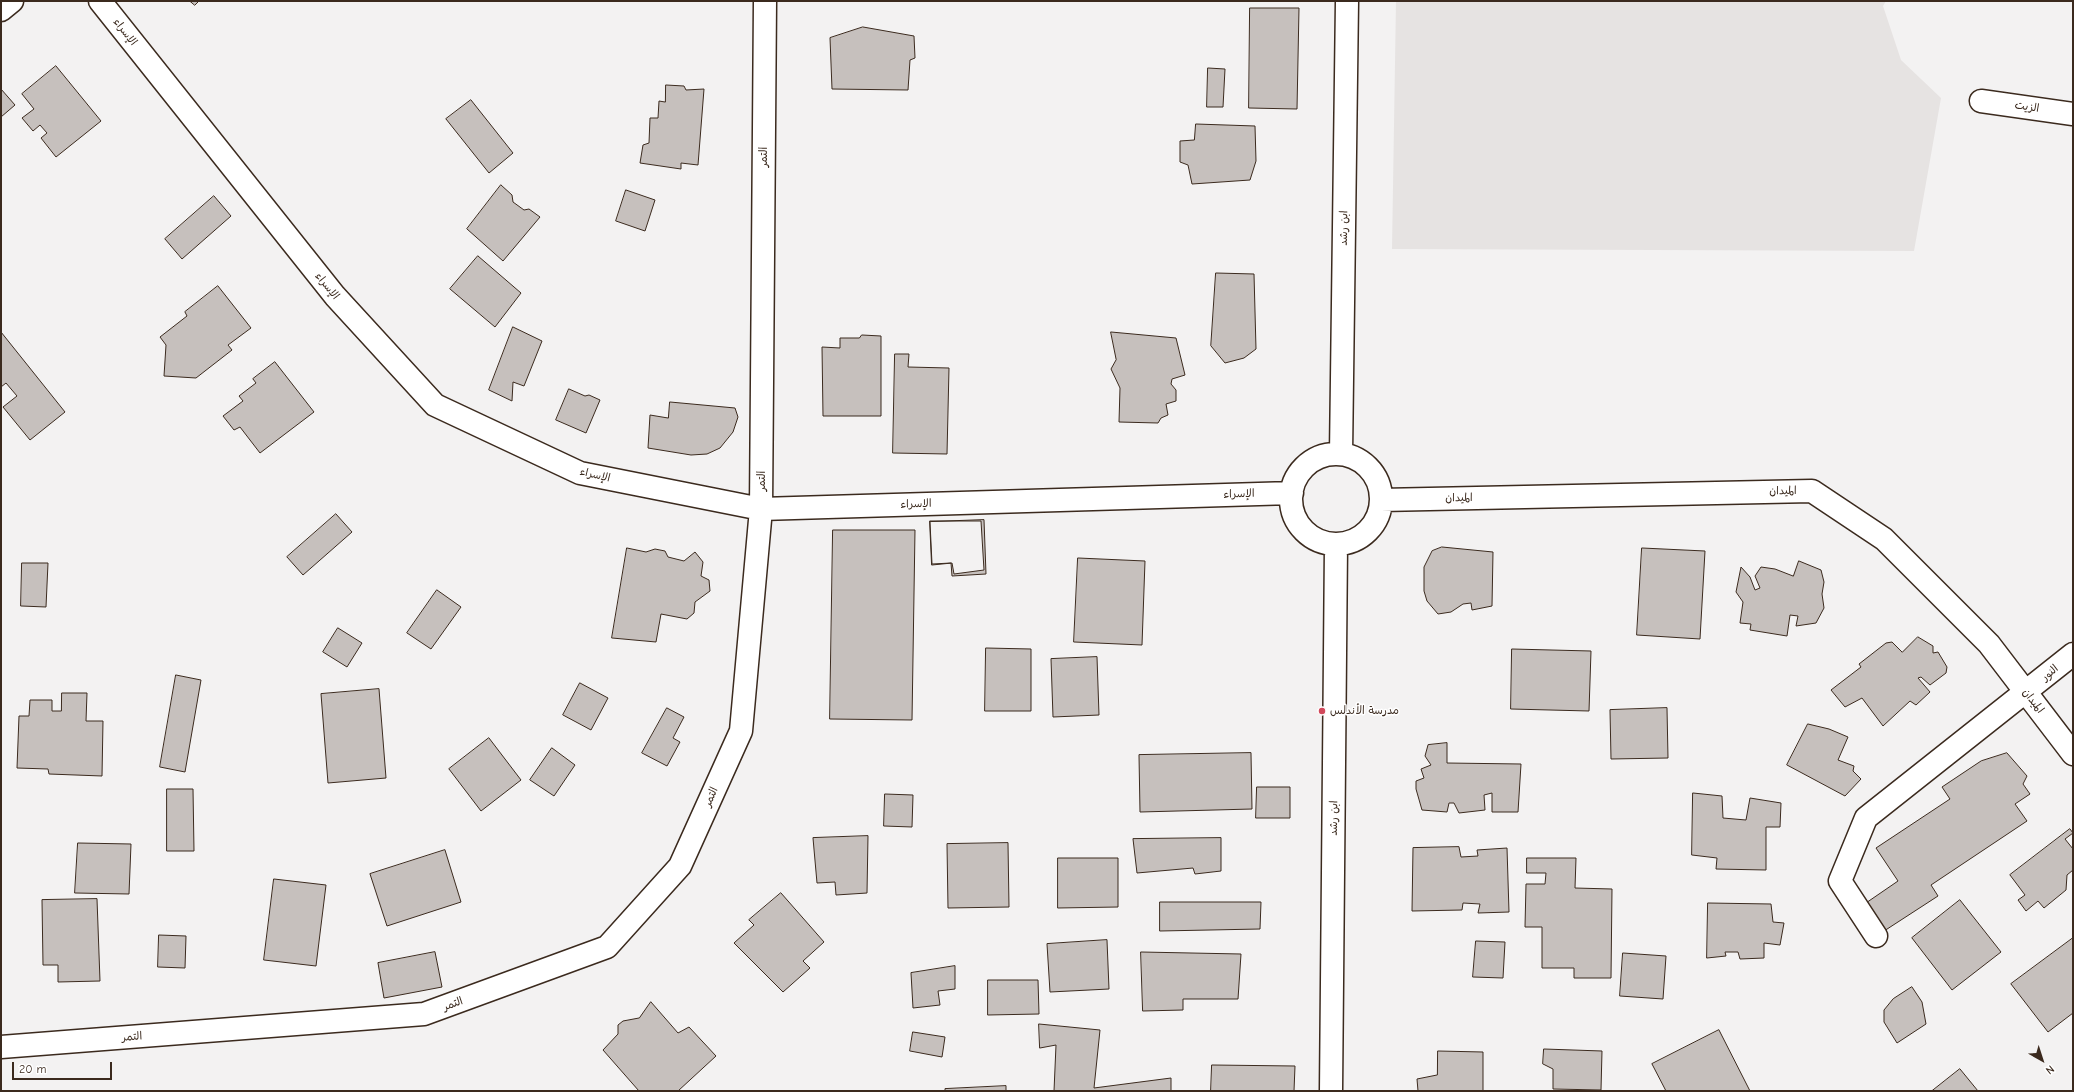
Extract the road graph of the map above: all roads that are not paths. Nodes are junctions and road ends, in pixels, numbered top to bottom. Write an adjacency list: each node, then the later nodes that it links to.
1 (12, 1): 5 (street)
2 (100, 1): 11 (street, الإسراء)
3 (765, 1): 11 (street, التمر)
4 (1347, 1): 8 (street, ابن رشد)
5 (1, 10)
6 (1981, 101): 7 (street, الزيت)
7 (2073, 114)
8 (1341, 454): 9 (street); 10 (street)
9 (1292, 492): 11 (street, الإسراء); 12 (street)
10 (1381, 500): 12 (street); 14 (street, الميدان)
11 (761, 509): 17 (street, التمر)
12 (1336, 545): 18 (street, ابن رشد)
13 (2073, 654): 14 (street, النور)
14 (2026, 692): 15 (street, الميدان); 16 (street, النور)
15 (2073, 754)
16 (1876, 936)
17 (1, 1047)
18 (1331, 1091)

